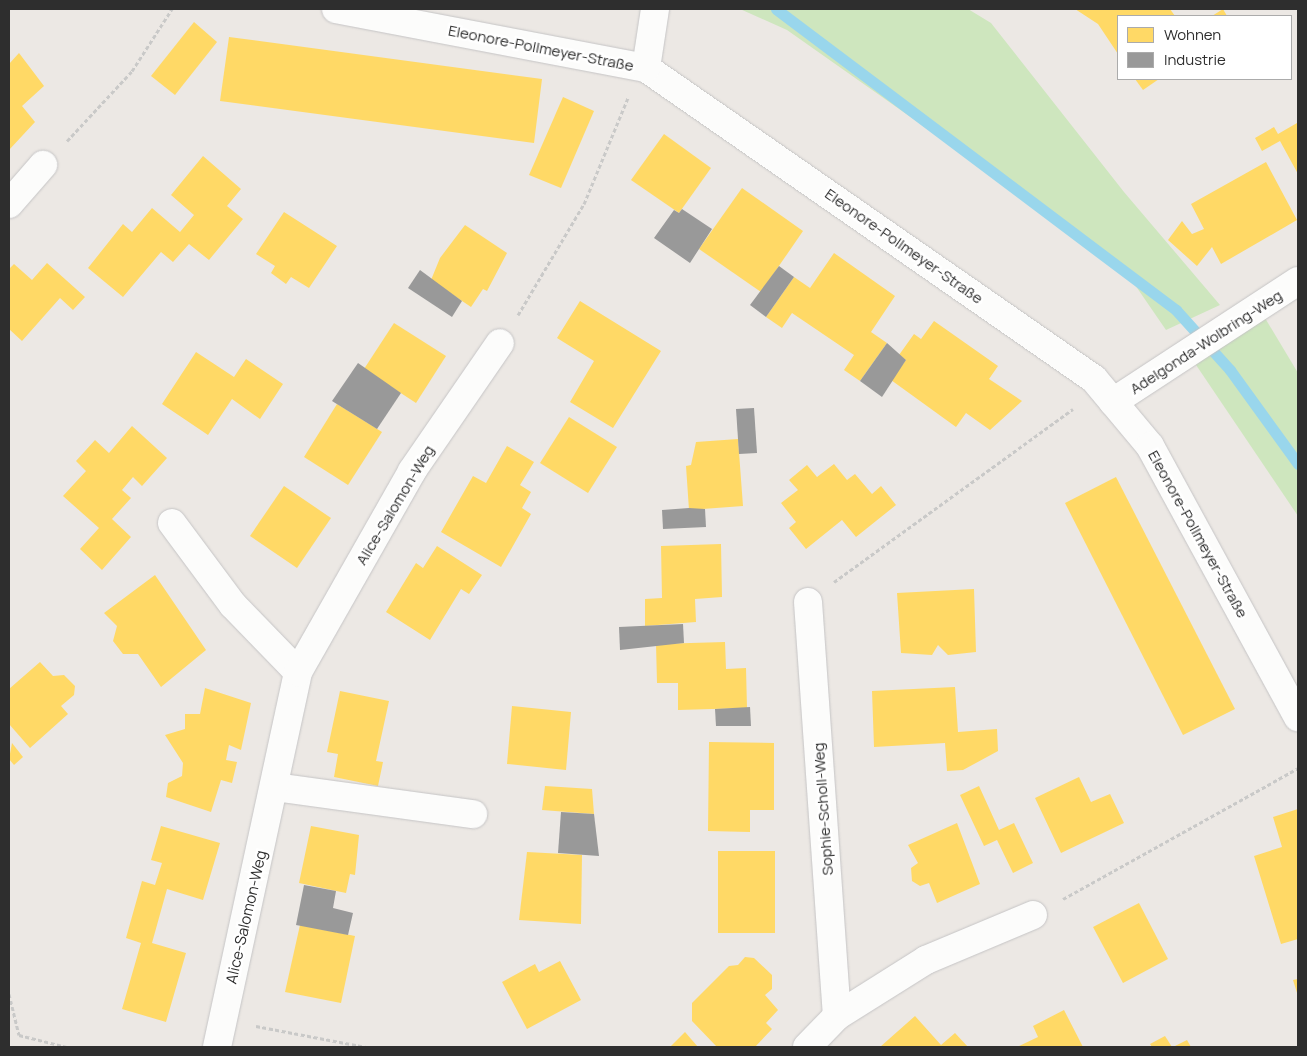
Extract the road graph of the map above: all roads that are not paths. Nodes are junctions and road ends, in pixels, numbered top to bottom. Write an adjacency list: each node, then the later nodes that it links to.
1 (336, 9): 3 (street, Eleonore-Pollmeyer-Straße)
2 (655, 9): 3 (street)
3 (646, 68): 8 (street, Eleonore-Pollmeyer-Straße)
4 (43, 165): 5 (street)
5 (9, 204)
6 (1298, 281): 8 (street, Adelgonda-Wolbring-Weg)
7 (500, 344): 11 (street, Alice-Salomon-Weg)
8 (1113, 402): 12 (street, Eleonore-Pollmeyer-Straße)
9 (172, 523): 11 (street)
10 (808, 602): 16 (street, Sophie-Scholl-Weg)
11 (298, 672): 13 (street, Alice-Salomon-Weg)
12 (1298, 717)
13 (275, 787): 14 (street); 17 (street, Alice-Salomon-Weg)
14 (473, 814)
15 (1034, 914): 16 (street)
16 (837, 1016): 18 (street)
17 (217, 1047)
18 (807, 1047)

